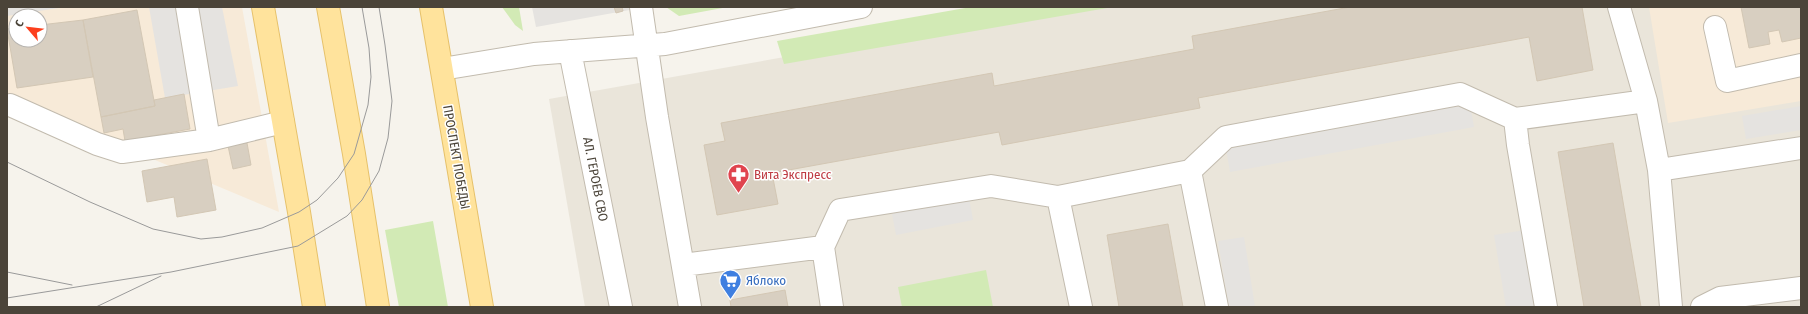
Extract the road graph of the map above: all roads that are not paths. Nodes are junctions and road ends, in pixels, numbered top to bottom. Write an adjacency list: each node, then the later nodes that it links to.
1 (187, 7): 17 (street)
2 (263, 7): 16 (main road)
3 (328, 7): 26 (main road)
4 (432, 7): 12 (main road, ПРОСПЕКТ ПОБЕДЫ)
5 (640, 7): 9 (street)
6 (861, 7): 9 (street)
7 (1619, 7): 13 (street)
8 (1715, 27): 11 (street)
9 (646, 45): 10 (street); 23 (street)
10 (570, 51): 12 (street); 28 (street, АЛ. ГЕРОЕВ СВО)
11 (1801, 65)
12 (442, 69): 27 (main road, ПРОСПЕКТ ПОБЕДЫ)
13 (1646, 101): 15 (street); 19 (street)
14 (10, 104): 17 (street)
15 (1515, 119): 20 (street); 33 (street)
16 (283, 122): 17 (street); 25 (main road)
17 (208, 140)
18 (1801, 148): 19 (street)
19 (1659, 170): 34 (street)
20 (1190, 171): 21 (street); 32 (street)
21 (1058, 197): 22 (street); 31 (street)
22 (824, 247): 23 (street); 30 (street)
23 (683, 265): 29 (street)
24 (1801, 288): 35 (street)
25 (314, 307)
26 (378, 307)
27 (482, 307)
28 (621, 307)
29 (690, 307)
30 (832, 307)
31 (1081, 307)
32 (1216, 307)
33 (1546, 307)
34 (1671, 307)
35 (1702, 307)

